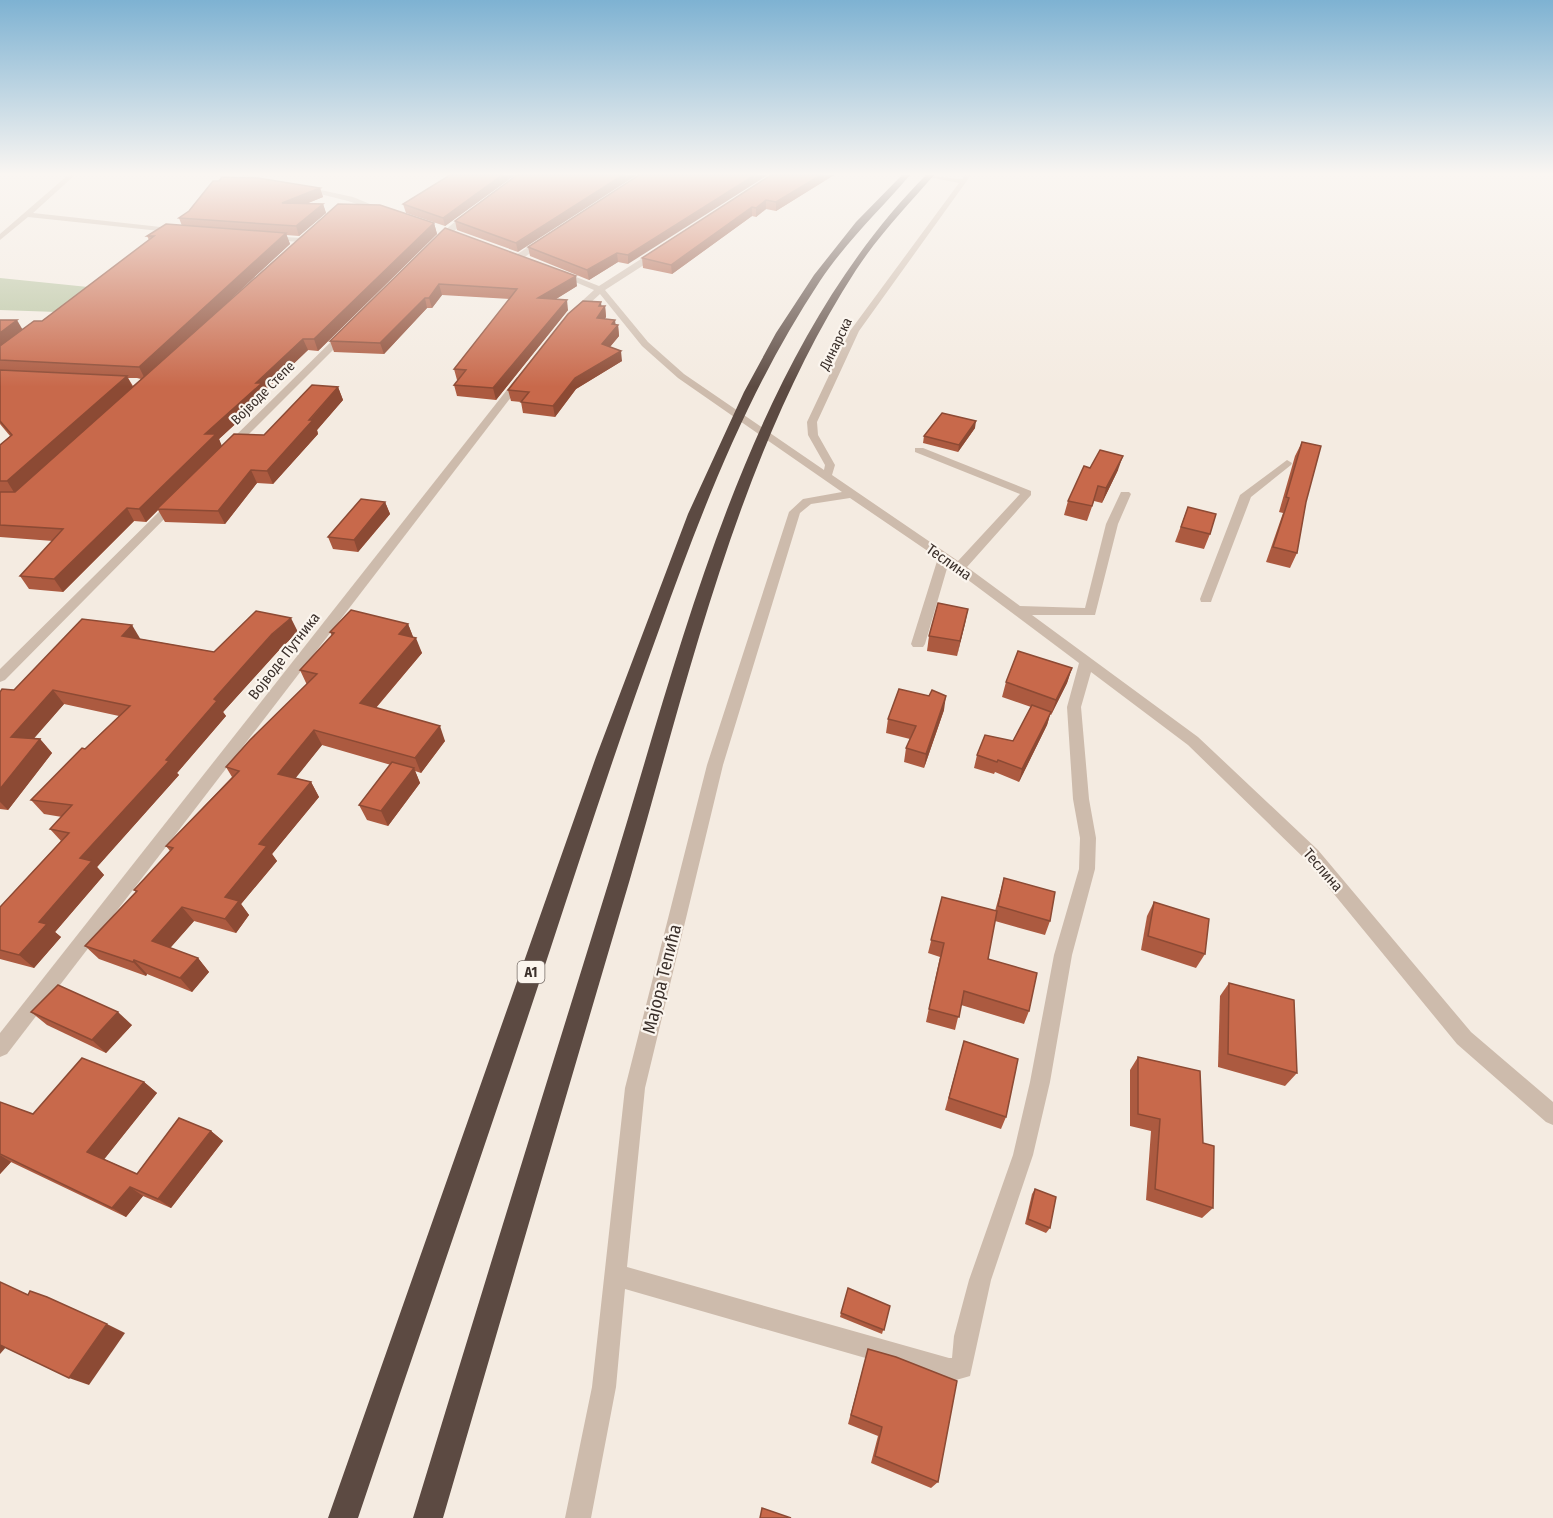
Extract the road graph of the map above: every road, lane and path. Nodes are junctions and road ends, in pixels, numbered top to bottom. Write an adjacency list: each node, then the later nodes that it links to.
1 (295, 246): 8 (street)
2 (432, 246): 9 (street)
3 (536, 246): 11 (street)
4 (665, 246): 14 (street)
5 (842, 246): 35 (highway, A1)
6 (870, 246): 36 (highway)
7 (916, 246): 21 (street, Динарска)
8 (293, 248)
9 (429, 249)
10 (508, 254): 11 (street)
11 (519, 257): 12 (street)
12 (529, 261)
13 (549, 269): 14 (street, Теслина)
14 (600, 289): 15 (street); 21 (street, Теслина)
15 (565, 321)
16 (355, 323): 19 (street, Војводе Степе)
17 (528, 368): 32 (street, Војводе Путника)
18 (919, 450): 26 (street)
19 (220, 456)
20 (1287, 463): 27 (street)
21 (825, 476): 23 (street, Теслина)
22 (186, 490): 31 (street)
23 (851, 494): 25 (street, Теслина); 34 (street, Мајора Тепића)
24 (1125, 494): 28 (street)
25 (944, 558): 26 (street, Теслина); 29 (street)
26 (959, 568): 28 (street, Теслина)
27 (1206, 600)
28 (1014, 609): 30 (street, Теслина)
29 (918, 644)
30 (1086, 664): 33 (street, Теслина); 34 (street)
31 (0, 677)
32 (0, 1048)
33 (1553, 1115)
34 (615, 1275): 37 (street, Мајора Тепића)
35 (343, 1518)
36 (428, 1518)
37 (578, 1518)

